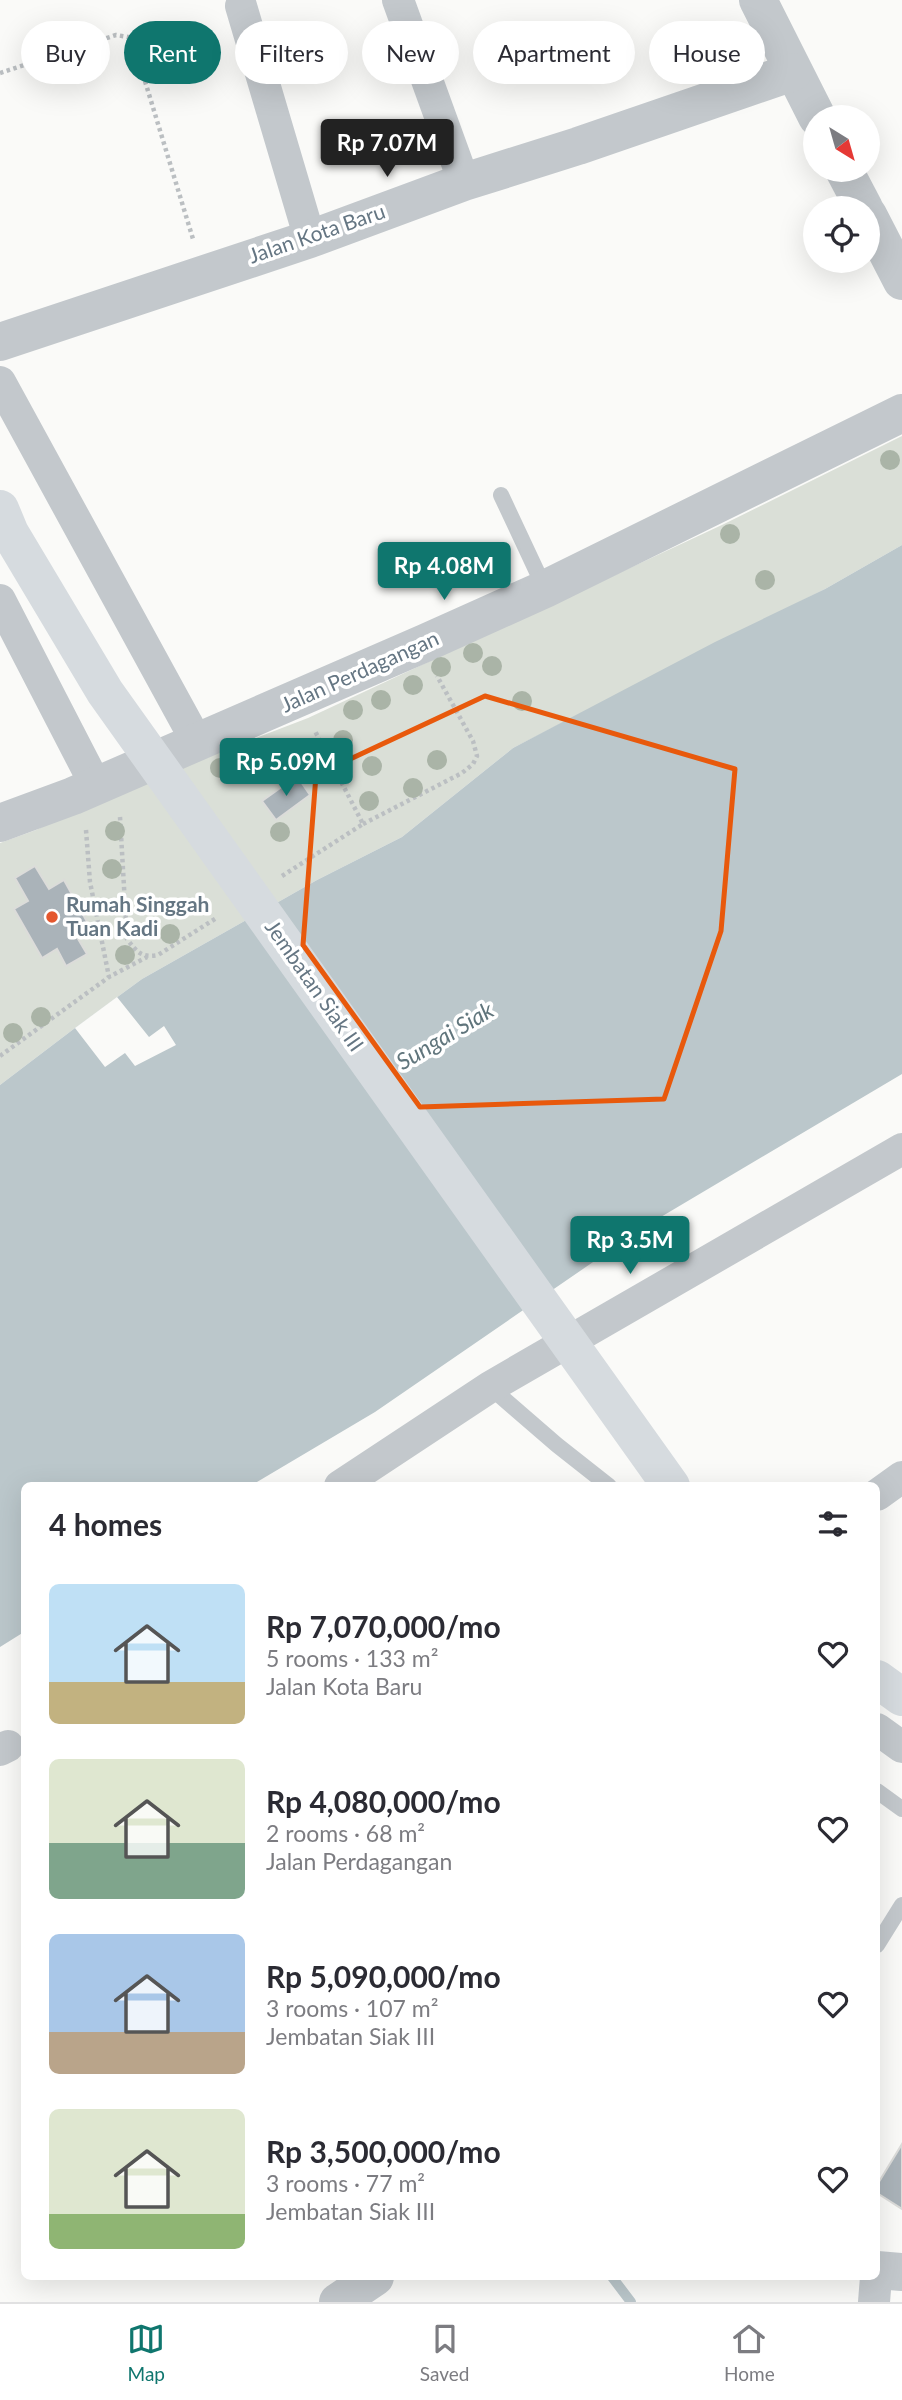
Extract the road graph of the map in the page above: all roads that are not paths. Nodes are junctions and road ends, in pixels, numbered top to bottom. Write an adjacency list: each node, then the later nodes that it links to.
1 (398, 0): 6 (street)
2 (758, 0): 4 (street)
3 (241, 6): 8 (street)
4 (793, 72): 5 (street); 6 (street, Jalan Kota Baru)
5 (811, 105)
6 (464, 182): 8 (street, Jalan Kota Baru)
7 (880, 238): 9 (street)
8 (310, 239): 10 (street, Jalan Kota Baru)
9 (902, 281)
10 (0, 342)
11 (0, 382): 17 (street)
12 (902, 414): 15 (street, Jalan Perdagangan)
13 (501, 495): 15 (lane)
14 (0, 509): 25 (main road, Jembatan Siak III)
15 (545, 589): 17 (street, Jalan Perdagangan)
16 (0, 600): 18 (street)
17 (197, 742): 18 (street, Jalan Perdagangan)
18 (96, 786): 19 (street, Jalan Perdagangan)
19 (0, 823)
20 (902, 1149): 21 (street)
21 (490, 1387): 23 (street); 24 (lane)
22 (902, 1477): 26 (street)
23 (346, 1482)
24 (604, 1482)
25 (668, 1482)
26 (880, 1492)
27 (880, 1681): 28 (main road)
28 (902, 1697)
29 (880, 1731): 30 (street)
30 (902, 1747)
31 (880, 1793): 32 (lane)
32 (902, 1809)
33 (902, 1905): 34 (lane)
34 (880, 1940)
35 (880, 2270): 36 (street)
36 (902, 2272)
37 (876, 2280): 38 (street)
38 (874, 2302)

